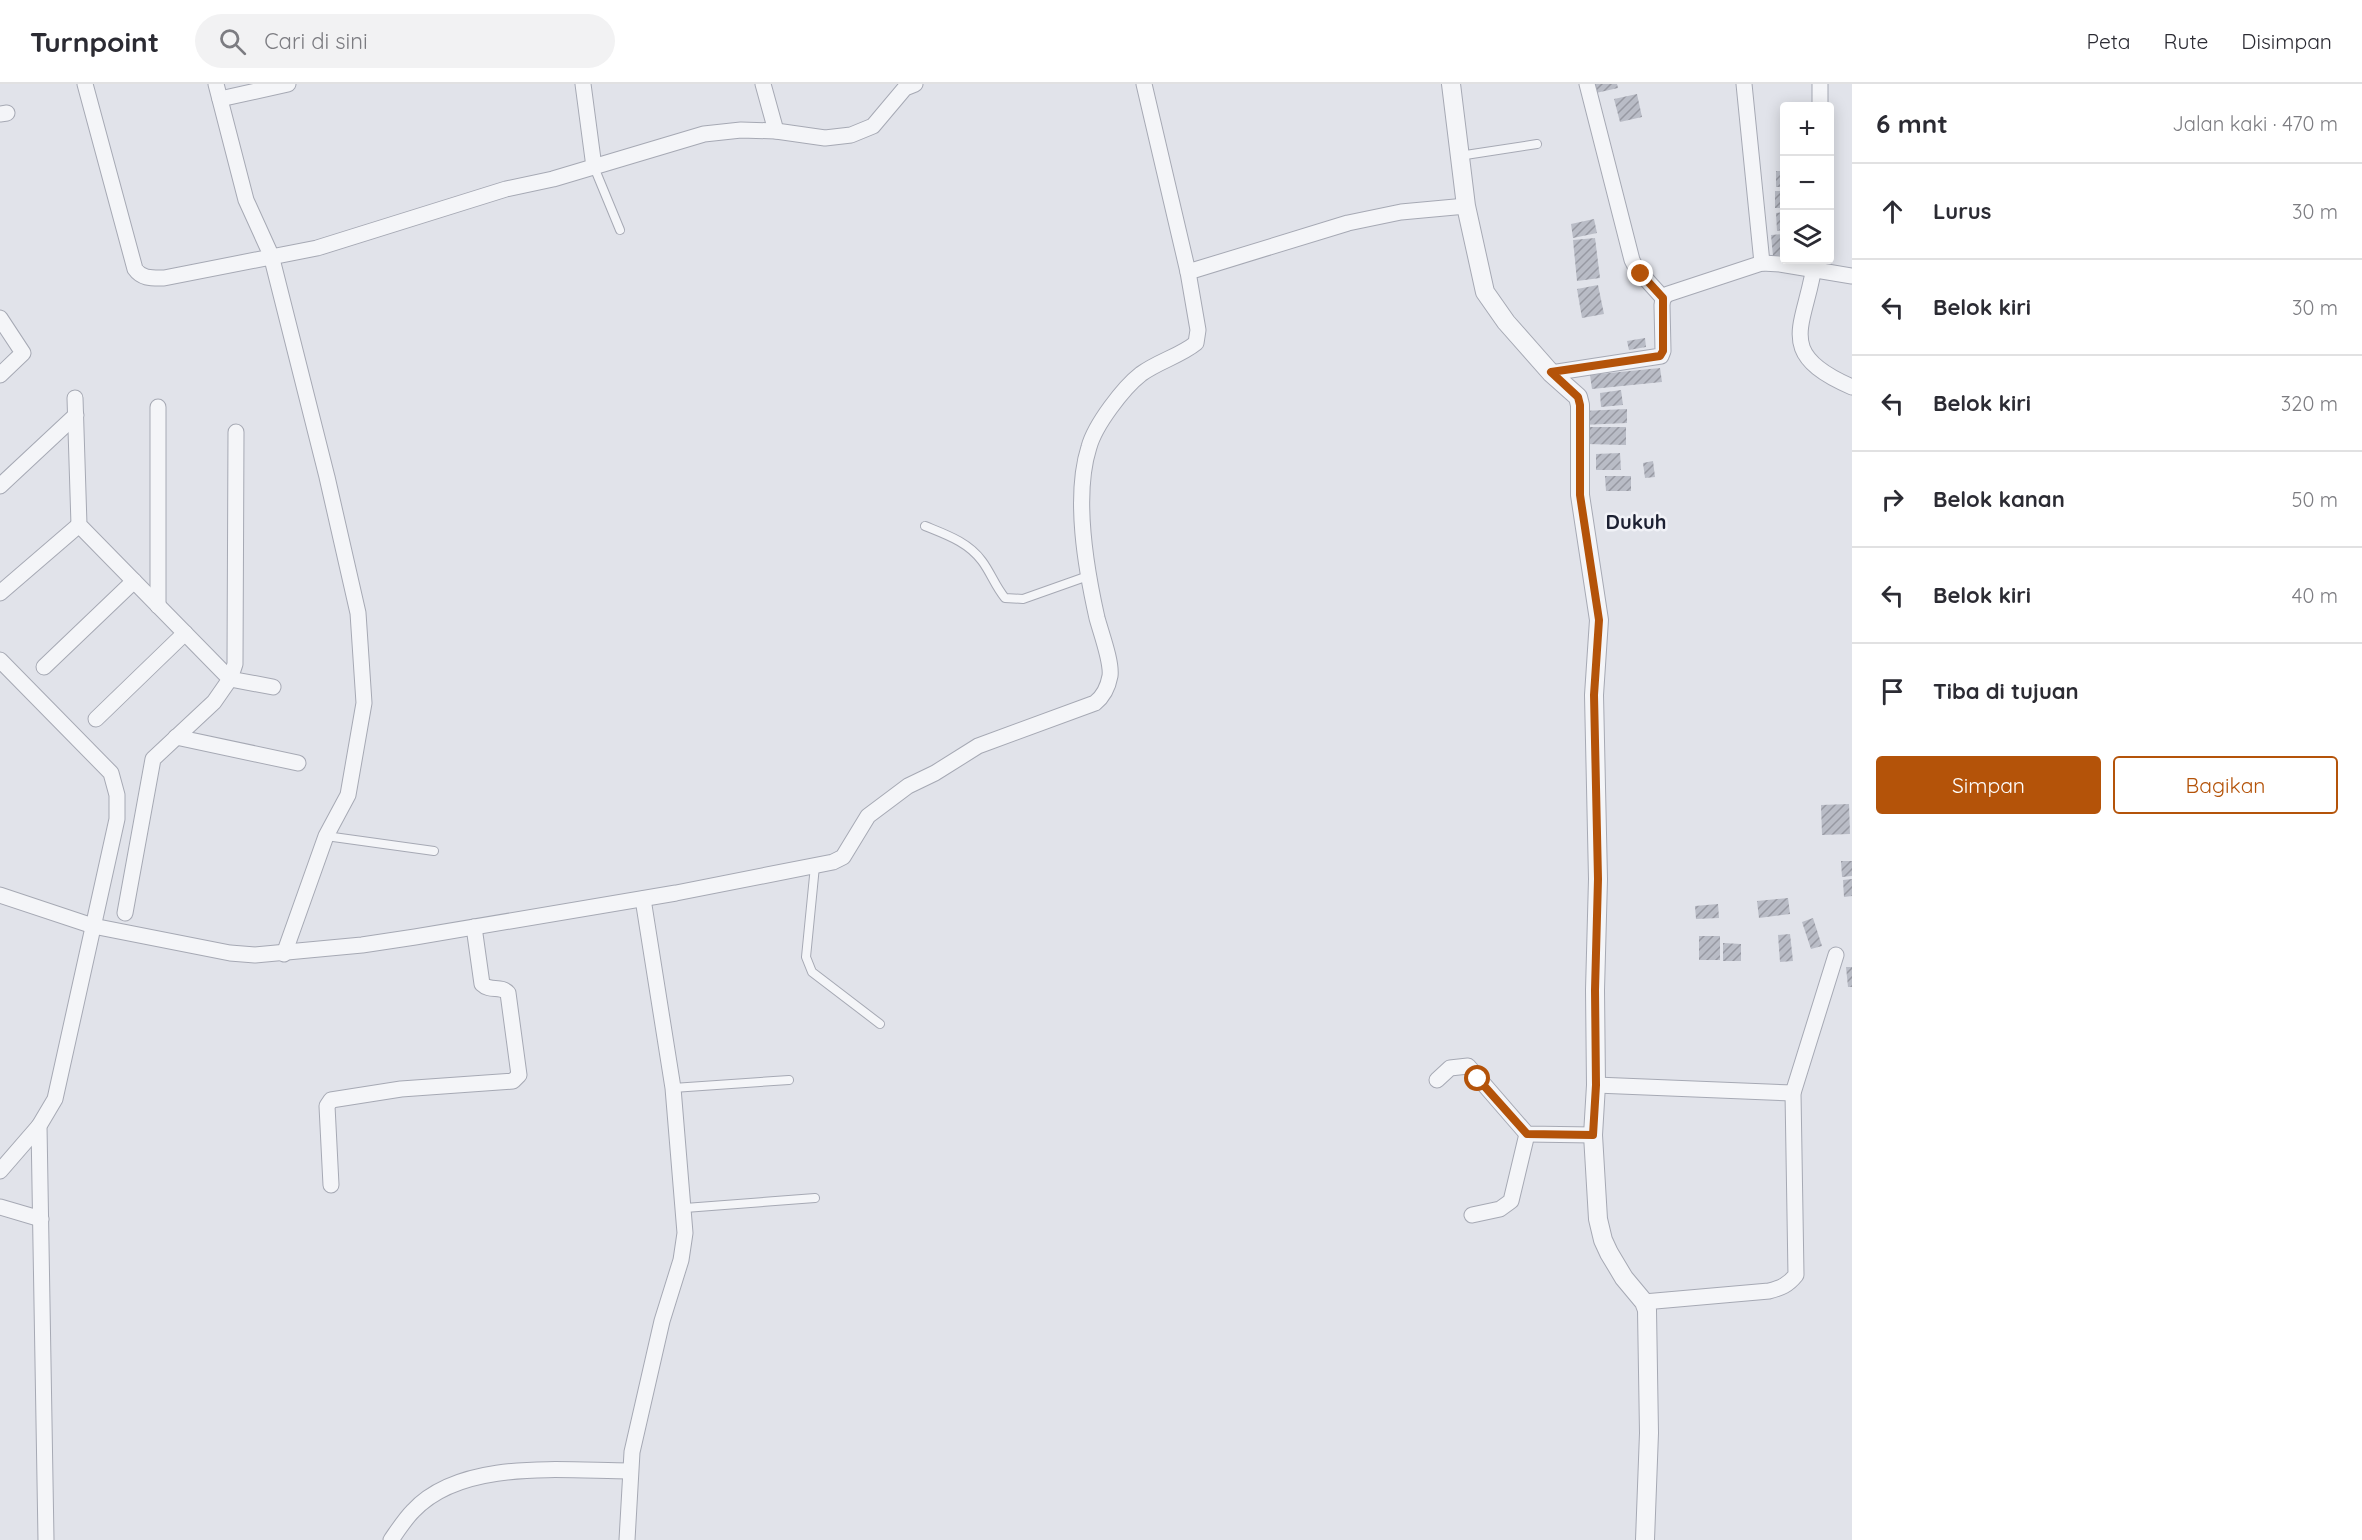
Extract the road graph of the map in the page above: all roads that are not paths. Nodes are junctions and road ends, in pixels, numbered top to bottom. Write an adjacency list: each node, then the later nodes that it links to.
1 (85, 84): 19 (street)
2 (288, 84): 11 (street)
3 (583, 84): 16 (street)
4 (763, 84): 13 (street)
5 (1144, 84): 22 (street)
6 (1451, 84): 15 (street)
7 (1587, 84): 24 (street)
8 (1744, 84): 20 (street)
9 (1820, 84): 12 (street)
10 (906, 86): 13 (street)
11 (218, 91): 19 (street)
12 (1820, 102)
13 (776, 131): 16 (street)
14 (1537, 144): 15 (lane)
15 (1460, 156): 17 (street)
16 (594, 167): 18 (lane); 19 (street)
17 (1466, 206): 22 (street); 26 (street)
18 (620, 230)
19 (271, 255): 48 (street)
20 (1762, 263): 21 (street); 24 (street)
21 (1814, 265): 23 (street); 28 (street)
22 (1188, 272): 36 (street)
23 (1852, 276)
24 (1663, 298): 26 (street)
25 (0, 318): 27 (street)
26 (1551, 372): 61 (street)
27 (0, 375)
28 (1852, 387)
29 (75, 398): 31 (street)
30 (158, 407): 39 (street)
31 (76, 416): 33 (street); 34 (street)
32 (236, 432): 43 (street)
33 (0, 486)
34 (78, 525): 37 (street); 38 (street)
35 (926, 526): 36 (lane)
36 (1088, 576): 50 (street)
37 (134, 581): 39 (street); 42 (street)
38 (0, 593)
39 (158, 606): 40 (street)
40 (185, 633): 43 (street); 45 (street)
41 (0, 660): 54 (street)
42 (44, 667)
43 (230, 679): 44 (street); 46 (street)
44 (273, 687)
45 (96, 719)
46 (176, 737): 47 (street); 53 (street)
47 (298, 763)
48 (326, 836): 49 (lane); 56 (street)
49 (434, 851)
50 (815, 866): 52 (street); 58 (lane)
51 (0, 894): 54 (street)
52 (643, 899): 55 (street); 62 (street)
53 (125, 913)
54 (93, 926): 56 (street); 64 (street)
55 (474, 927): 56 (street); 68 (street)
56 (284, 954)
57 (1836, 955): 63 (street)
58 (880, 1024)
59 (789, 1080): 62 (lane)
60 (1437, 1080): 65 (street)
61 (1596, 1085): 63 (street); 66 (street)
62 (674, 1088): 71 (street)
63 (1793, 1093): 74 (street)
64 (39, 1126): 67 (street); 73 (street)
65 (1527, 1134): 66 (street); 72 (street)
66 (1593, 1135): 74 (street)
67 (0, 1171)
68 (331, 1185)
69 (815, 1198): 71 (lane)
70 (0, 1207): 73 (street)
71 (684, 1208): 75 (street)
72 (1472, 1215)
73 (41, 1219): 76 (street)
74 (1644, 1302): 79 (street)
75 (630, 1471): 77 (street); 78 (street)
76 (46, 1540)
77 (391, 1540)
78 (627, 1540)
79 (1646, 1540)

